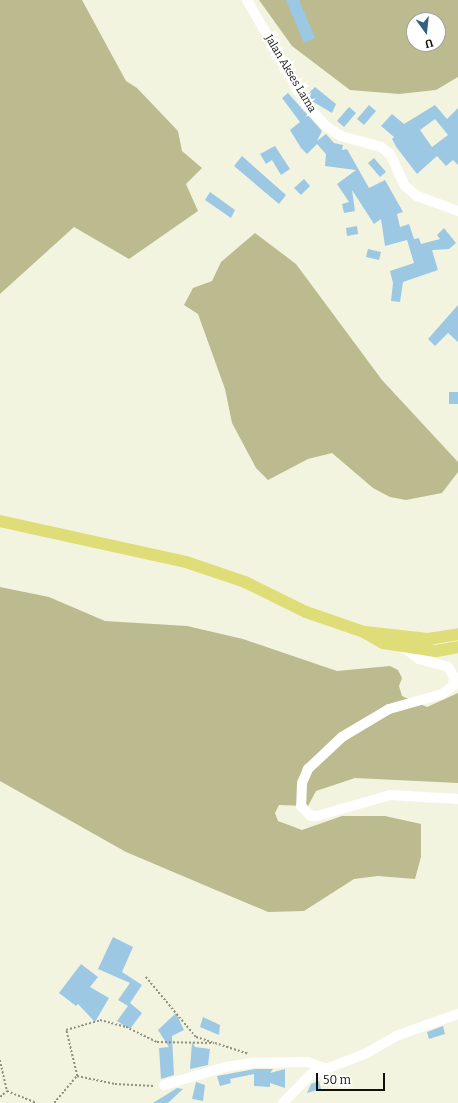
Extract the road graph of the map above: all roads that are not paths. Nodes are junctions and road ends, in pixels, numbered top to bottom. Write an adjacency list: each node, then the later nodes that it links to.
1 (246, 0): 2 (street, Jalan Akses Lama)
2 (458, 211)
3 (0, 521): 4 (main road)
4 (364, 632): 5 (main road); 6 (main road)
5 (458, 634)
6 (403, 647): 7 (main road); 8 (street)
7 (458, 647)
8 (458, 799)
9 (458, 1014): 10 (street)
10 (324, 1068): 11 (street); 12 (street)
11 (164, 1085)
12 (283, 1103)

